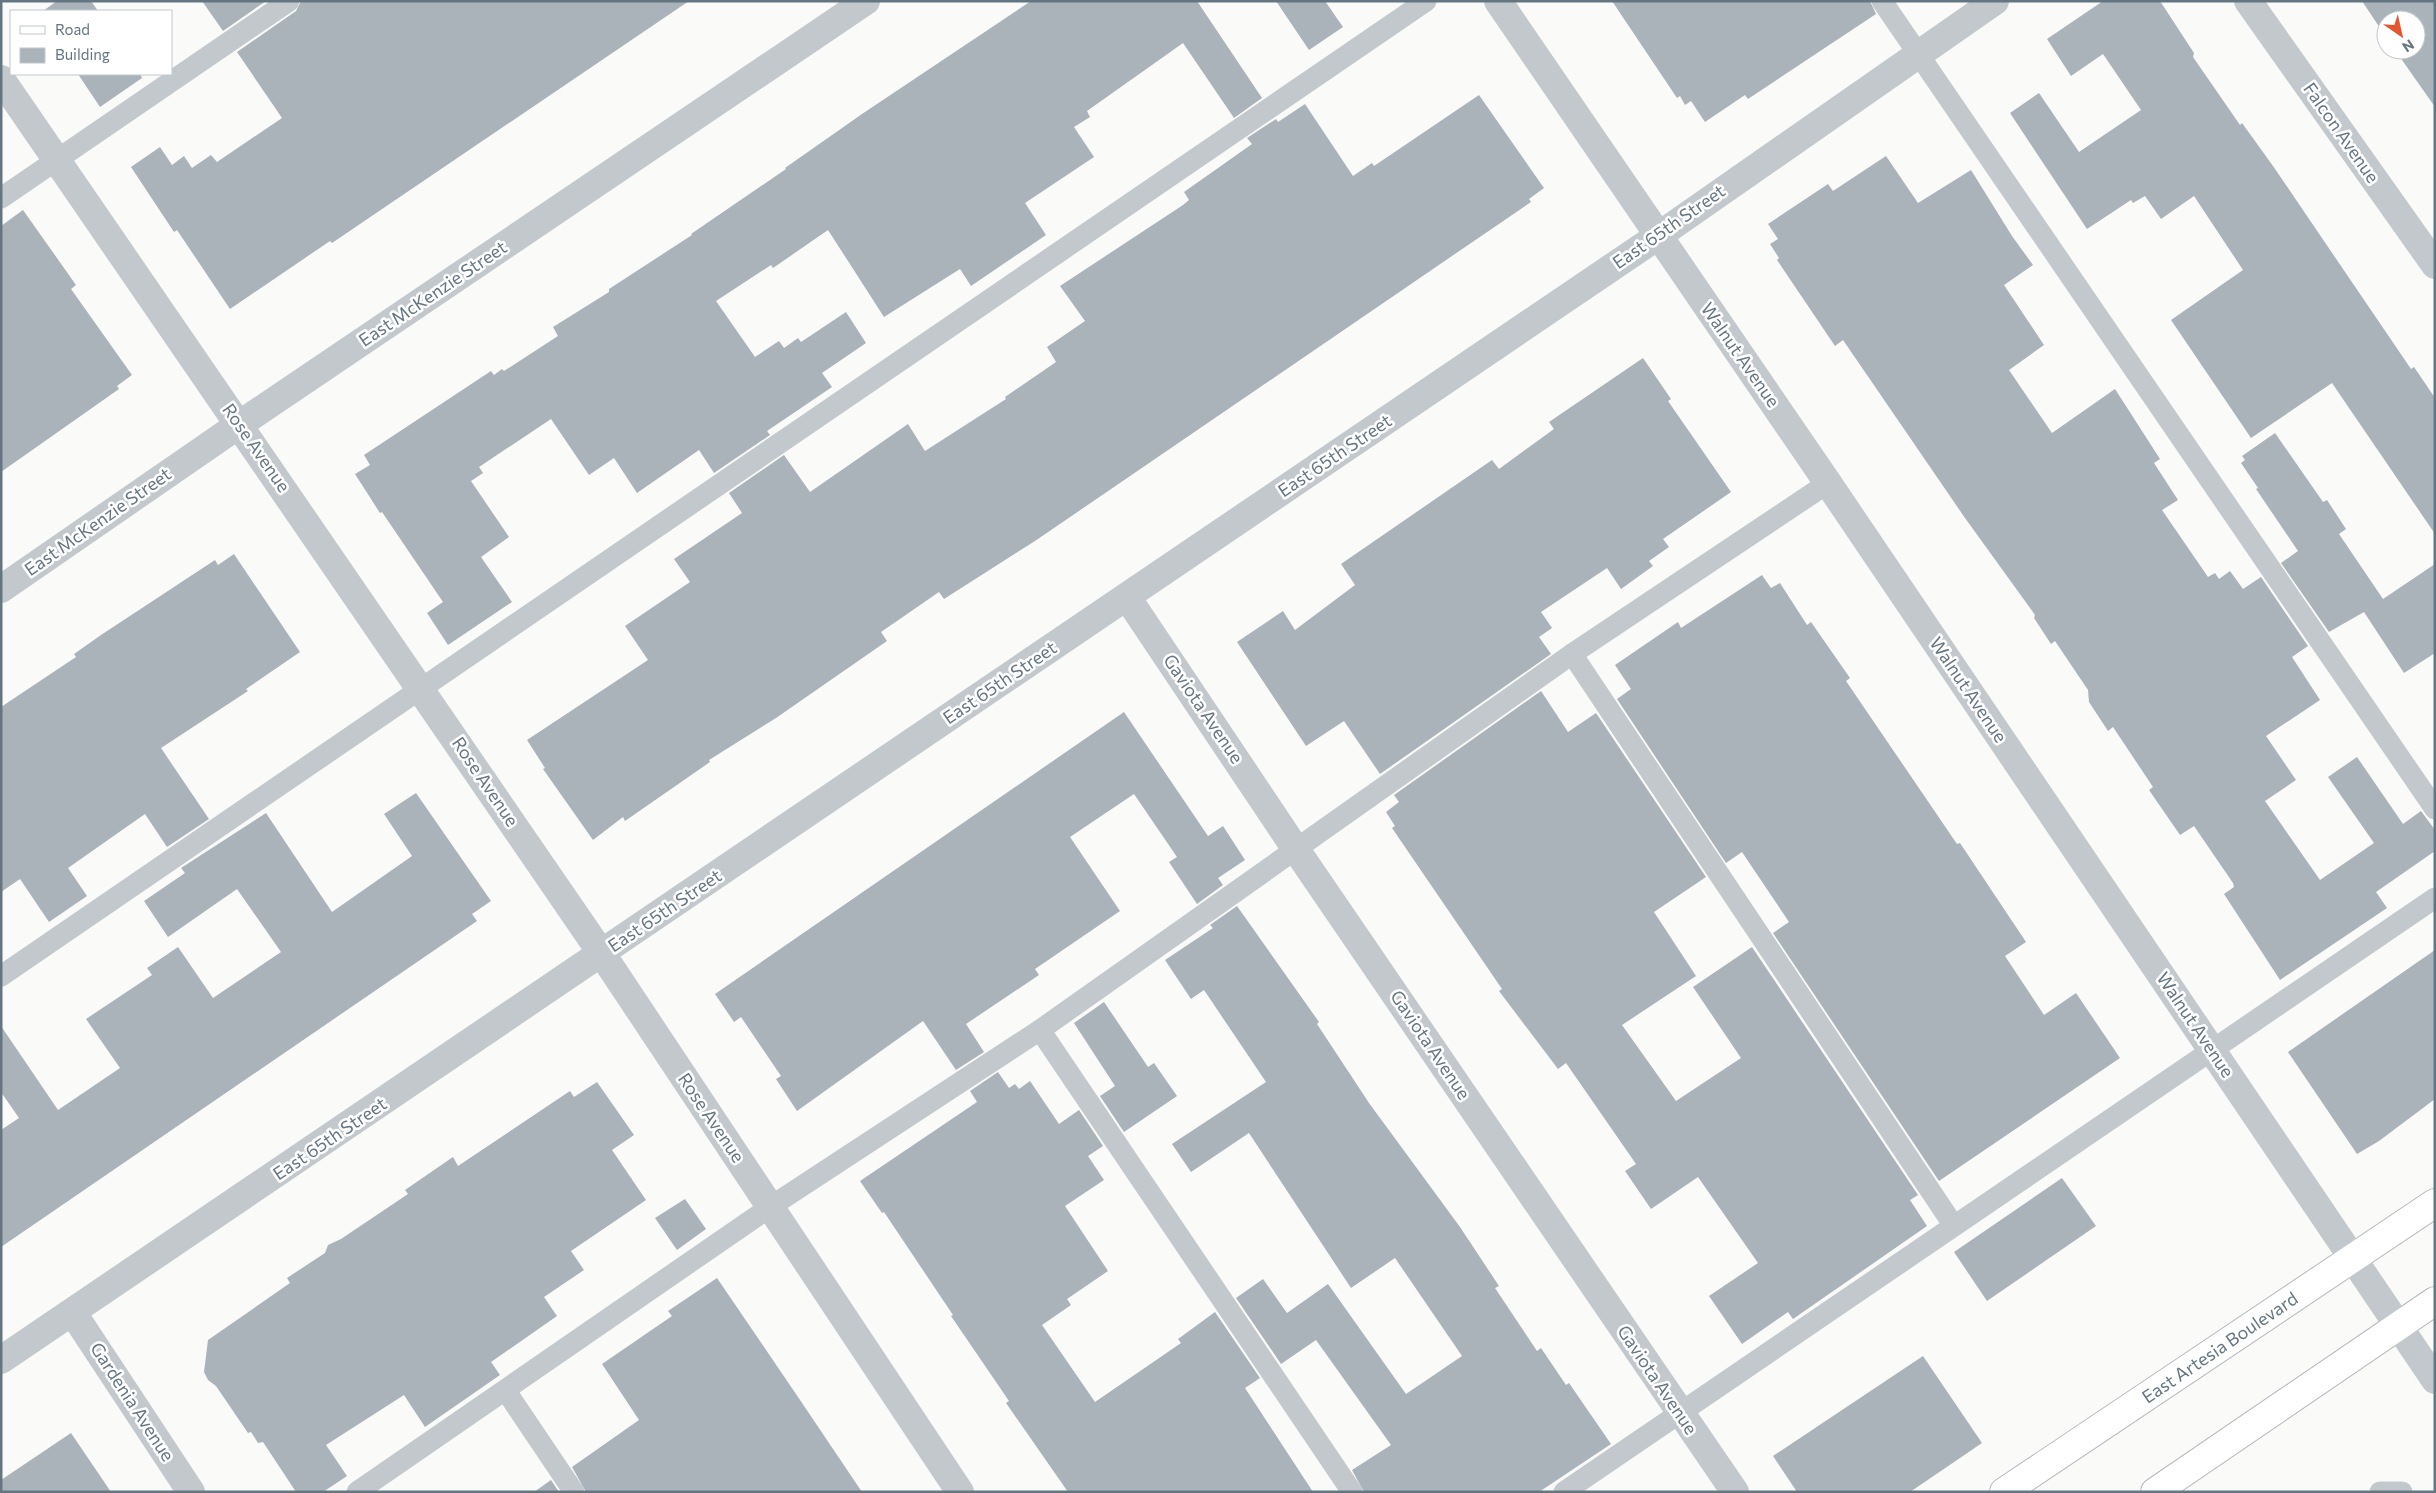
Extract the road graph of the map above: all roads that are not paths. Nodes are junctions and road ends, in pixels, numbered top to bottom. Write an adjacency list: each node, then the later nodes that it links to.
1 (289, 1): 10 (lane)
2 (866, 1): 14 (street, East McKenzie Street)
3 (1426, 1): 19 (lane)
4 (1498, 1): 12 (street, Walnut Avenue)
5 (1882, 1): 8 (lane)
6 (1995, 1): 8 (street, East 65th Street)
7 (2248, 1): 13 (street, Falcon Avenue)
8 (1918, 54): 12 (street, East 65th Street); 20 (lane)
9 (1, 79): 10 (street, Rose Avenue)
10 (56, 161): 11 (lane); 14 (street, Rose Avenue)
11 (1, 198)
12 (1658, 236): 15 (street, Walnut Avenue); 17 (street, East 65th Street)
13 (2435, 265)
14 (240, 424): 16 (street, East McKenzie Street); 19 (street, Rose Avenue)
15 (1828, 483): 18 (lane); 26 (street, Walnut Avenue)
16 (1, 588)
17 (1128, 596): 21 (street, Gaviota Avenue); 23 (street, East 65th Street)
18 (1572, 654): 21 (lane); 29 (lane)
19 (422, 689): 23 (street, Rose Avenue); 24 (lane)
20 (2435, 809)
21 (1296, 848): 25 (lane); 37 (street, Gaviota Avenue)
22 (2435, 898): 26 (lane)
23 (602, 954): 28 (street, Rose Avenue); 32 (street, East 65th Street)
24 (1, 976)
25 (1040, 1030): 28 (lane); 42 (lane)
26 (2212, 1051): 29 (lane); 30 (street, Walnut Avenue)
27 (2435, 1203): 30 (main road, East Artesia Boulevard)
28 (770, 1207): 36 (lane); 41 (street, Rose Avenue)
29 (1954, 1226): 37 (lane)
30 (2352, 1260): 33 (street, Walnut Avenue); 45 (main road, East Artesia Boulevard)
31 (2435, 1301): 33 (main road)
32 (73, 1313): 34 (street, East 65th Street); 38 (street, Gardenia Avenue)
33 (2397, 1327): 35 (street, Walnut Avenue); 46 (main road)
34 (1, 1360)
35 (2435, 1380)
36 (506, 1391): 39 (lane); 40 (lane)
37 (1680, 1413): 43 (lane); 44 (street, Gaviota Avenue)
38 (191, 1492)
39 (357, 1492)
40 (574, 1492)
41 (960, 1492)
42 (1352, 1492)
43 (1564, 1492)
44 (1735, 1492)
45 (2004, 1492)
46 (2155, 1492)
47 (2380, 1492): 48 (lane)
48 (2402, 1492)

